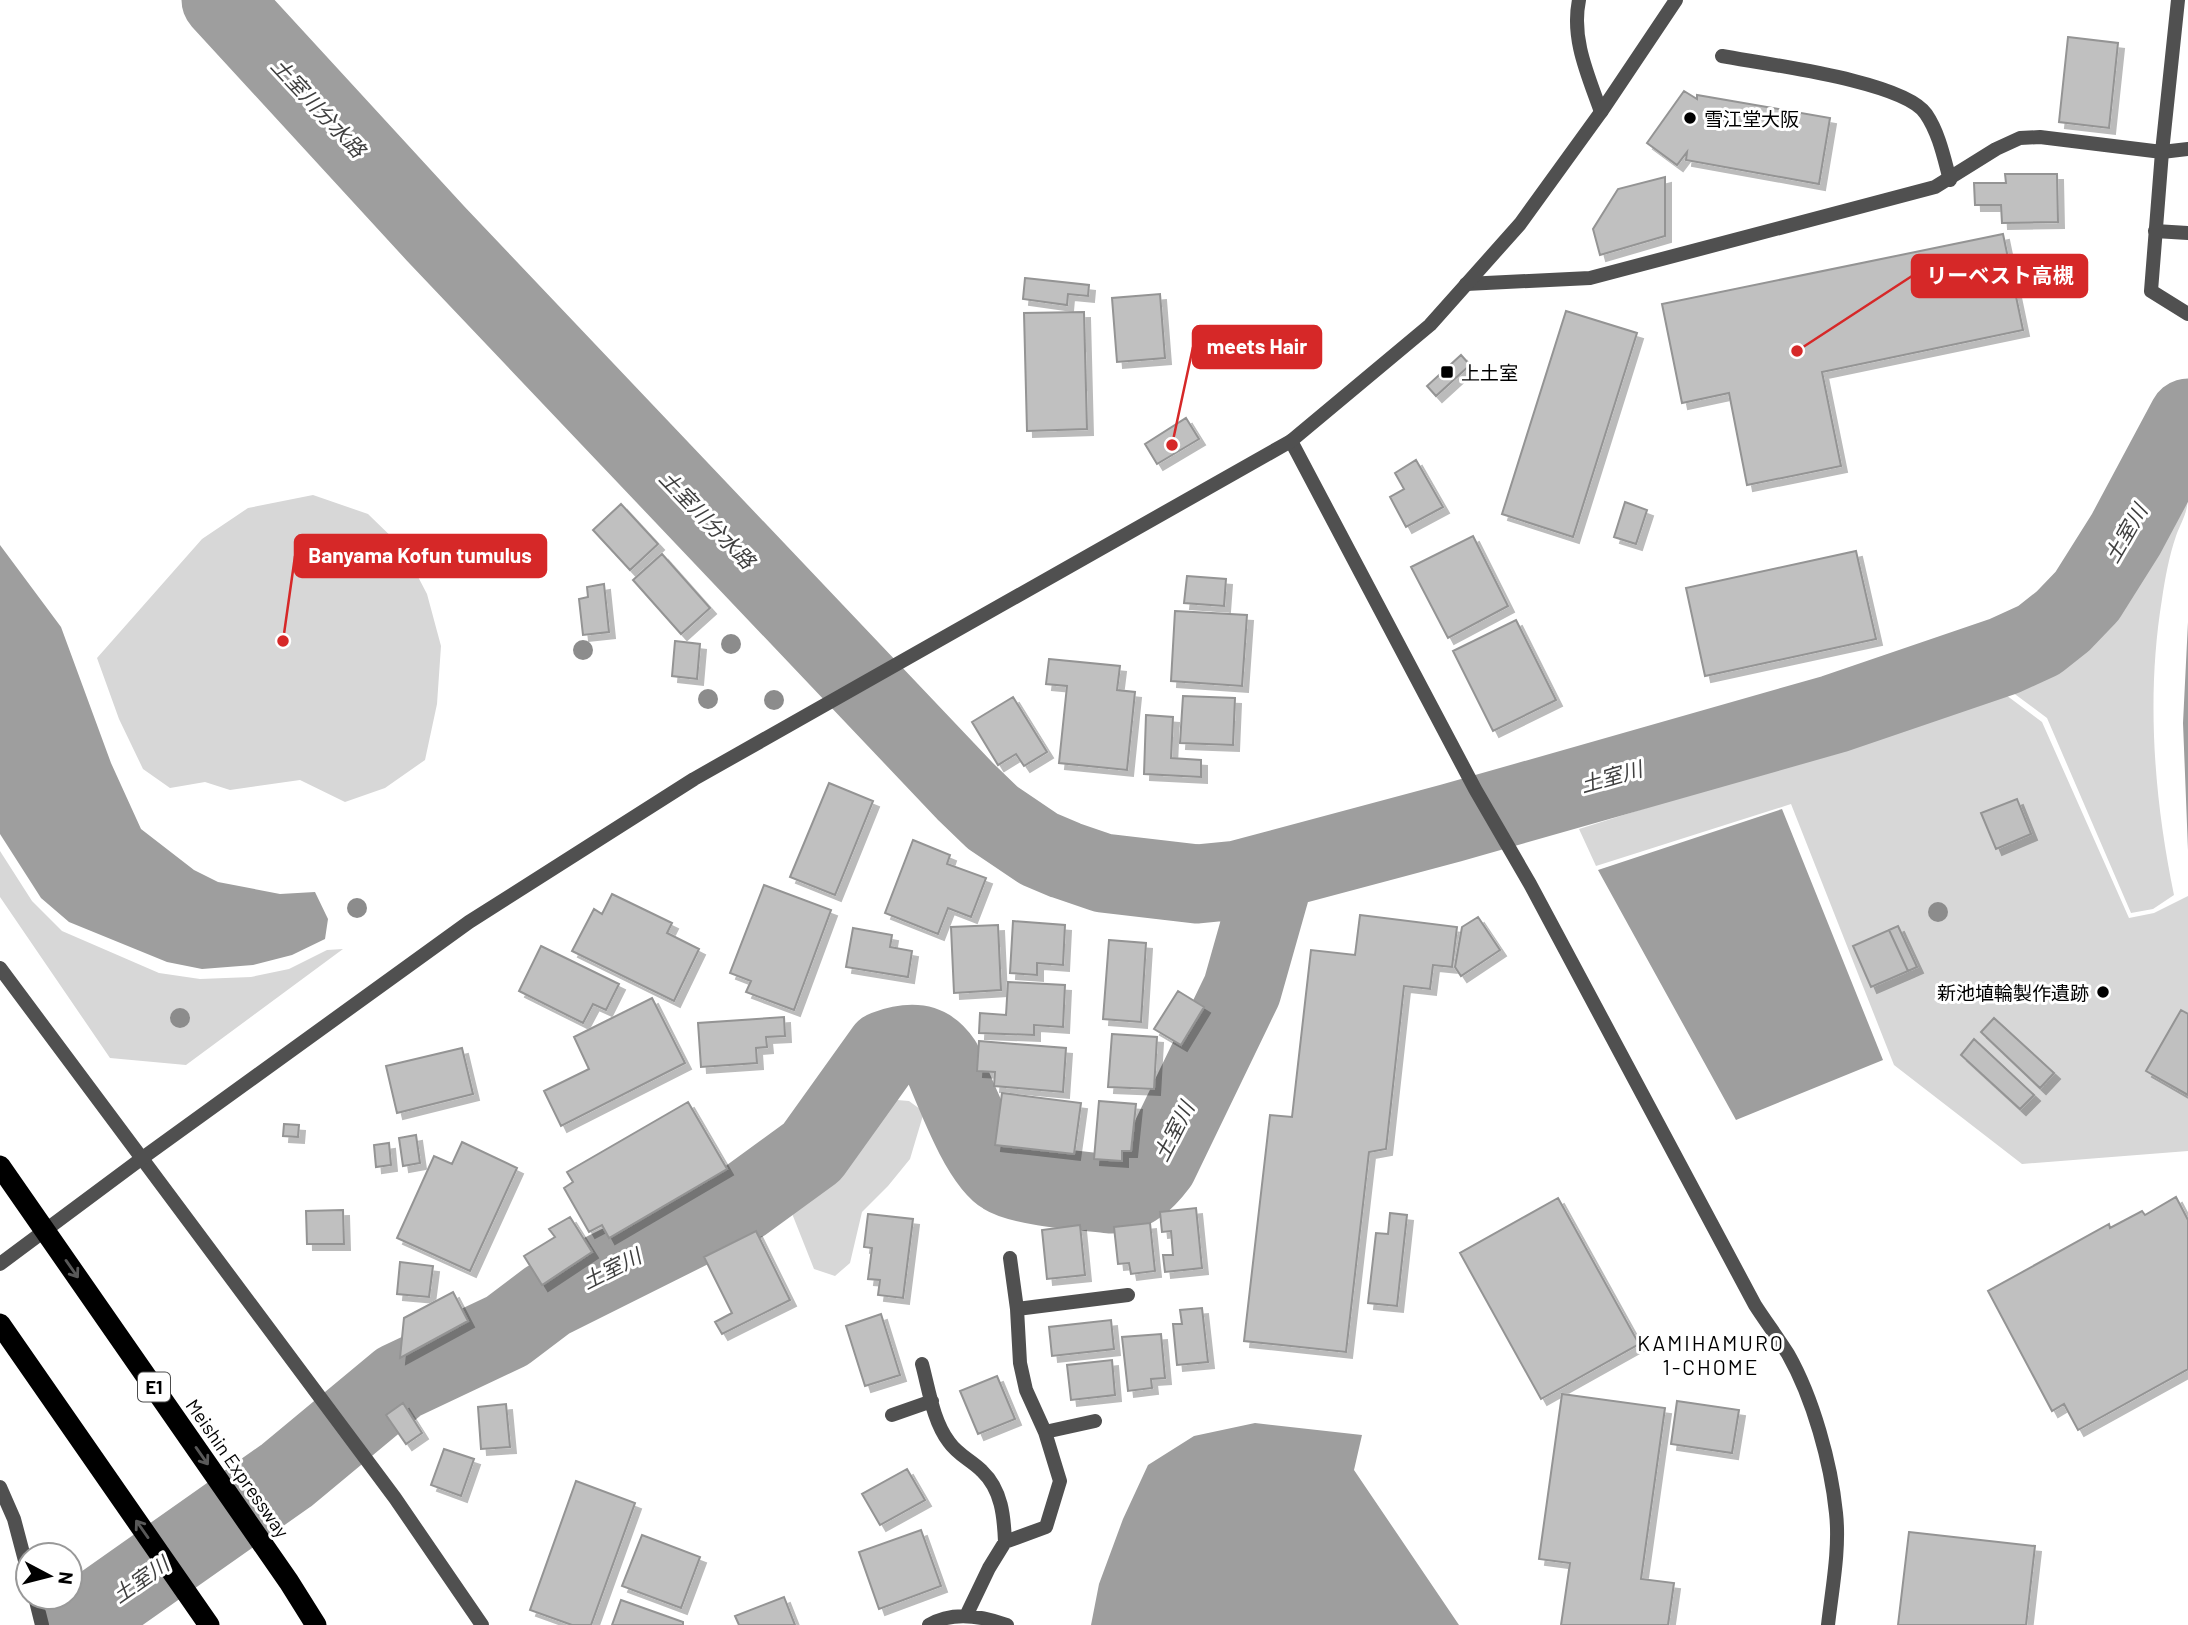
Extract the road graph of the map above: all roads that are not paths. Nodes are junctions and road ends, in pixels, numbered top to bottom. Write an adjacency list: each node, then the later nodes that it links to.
1 (1579, 0): 5 (street)
2 (1676, 0): 5 (street)
3 (2178, 0): 7 (street)
4 (1722, 56): 8 (street)
5 (1601, 112): 11 (street)
6 (2188, 149): 7 (street)
7 (2162, 152): 8 (street); 9 (street)
8 (1950, 180): 11 (street)
9 (2155, 231): 10 (street); 12 (street)
10 (2188, 233)
11 (1466, 284): 13 (street)
12 (2188, 314)
13 (1291, 441): 15 (street); 36 (street)
14 (0, 968): 15 (street)
15 (141, 1159): 18 (street); 33 (street)
16 (0, 1166): 32 (highway, Meishin Expressway / E1, one-way to 32)
17 (1010, 1258): 20 (street)
18 (0, 1264)
19 (1128, 1295): 20 (street)
20 (1017, 1309): 26 (street)
21 (0, 1324): 31 (highway, one-way to 21)
22 (922, 1364): 23 (street)
23 (932, 1401): 24 (street); 29 (street)
24 (892, 1415)
25 (1095, 1421): 26 (street)
26 (1045, 1432): 29 (street)
27 (0, 1487): 28 (street)
28 (20, 1541)
29 (1005, 1542): 30 (street)
30 (966, 1616): 34 (street); 35 (street)
31 (209, 1625)
32 (316, 1625)
33 (482, 1625)
34 (929, 1625)
35 (1007, 1625)
36 (1828, 1625)

